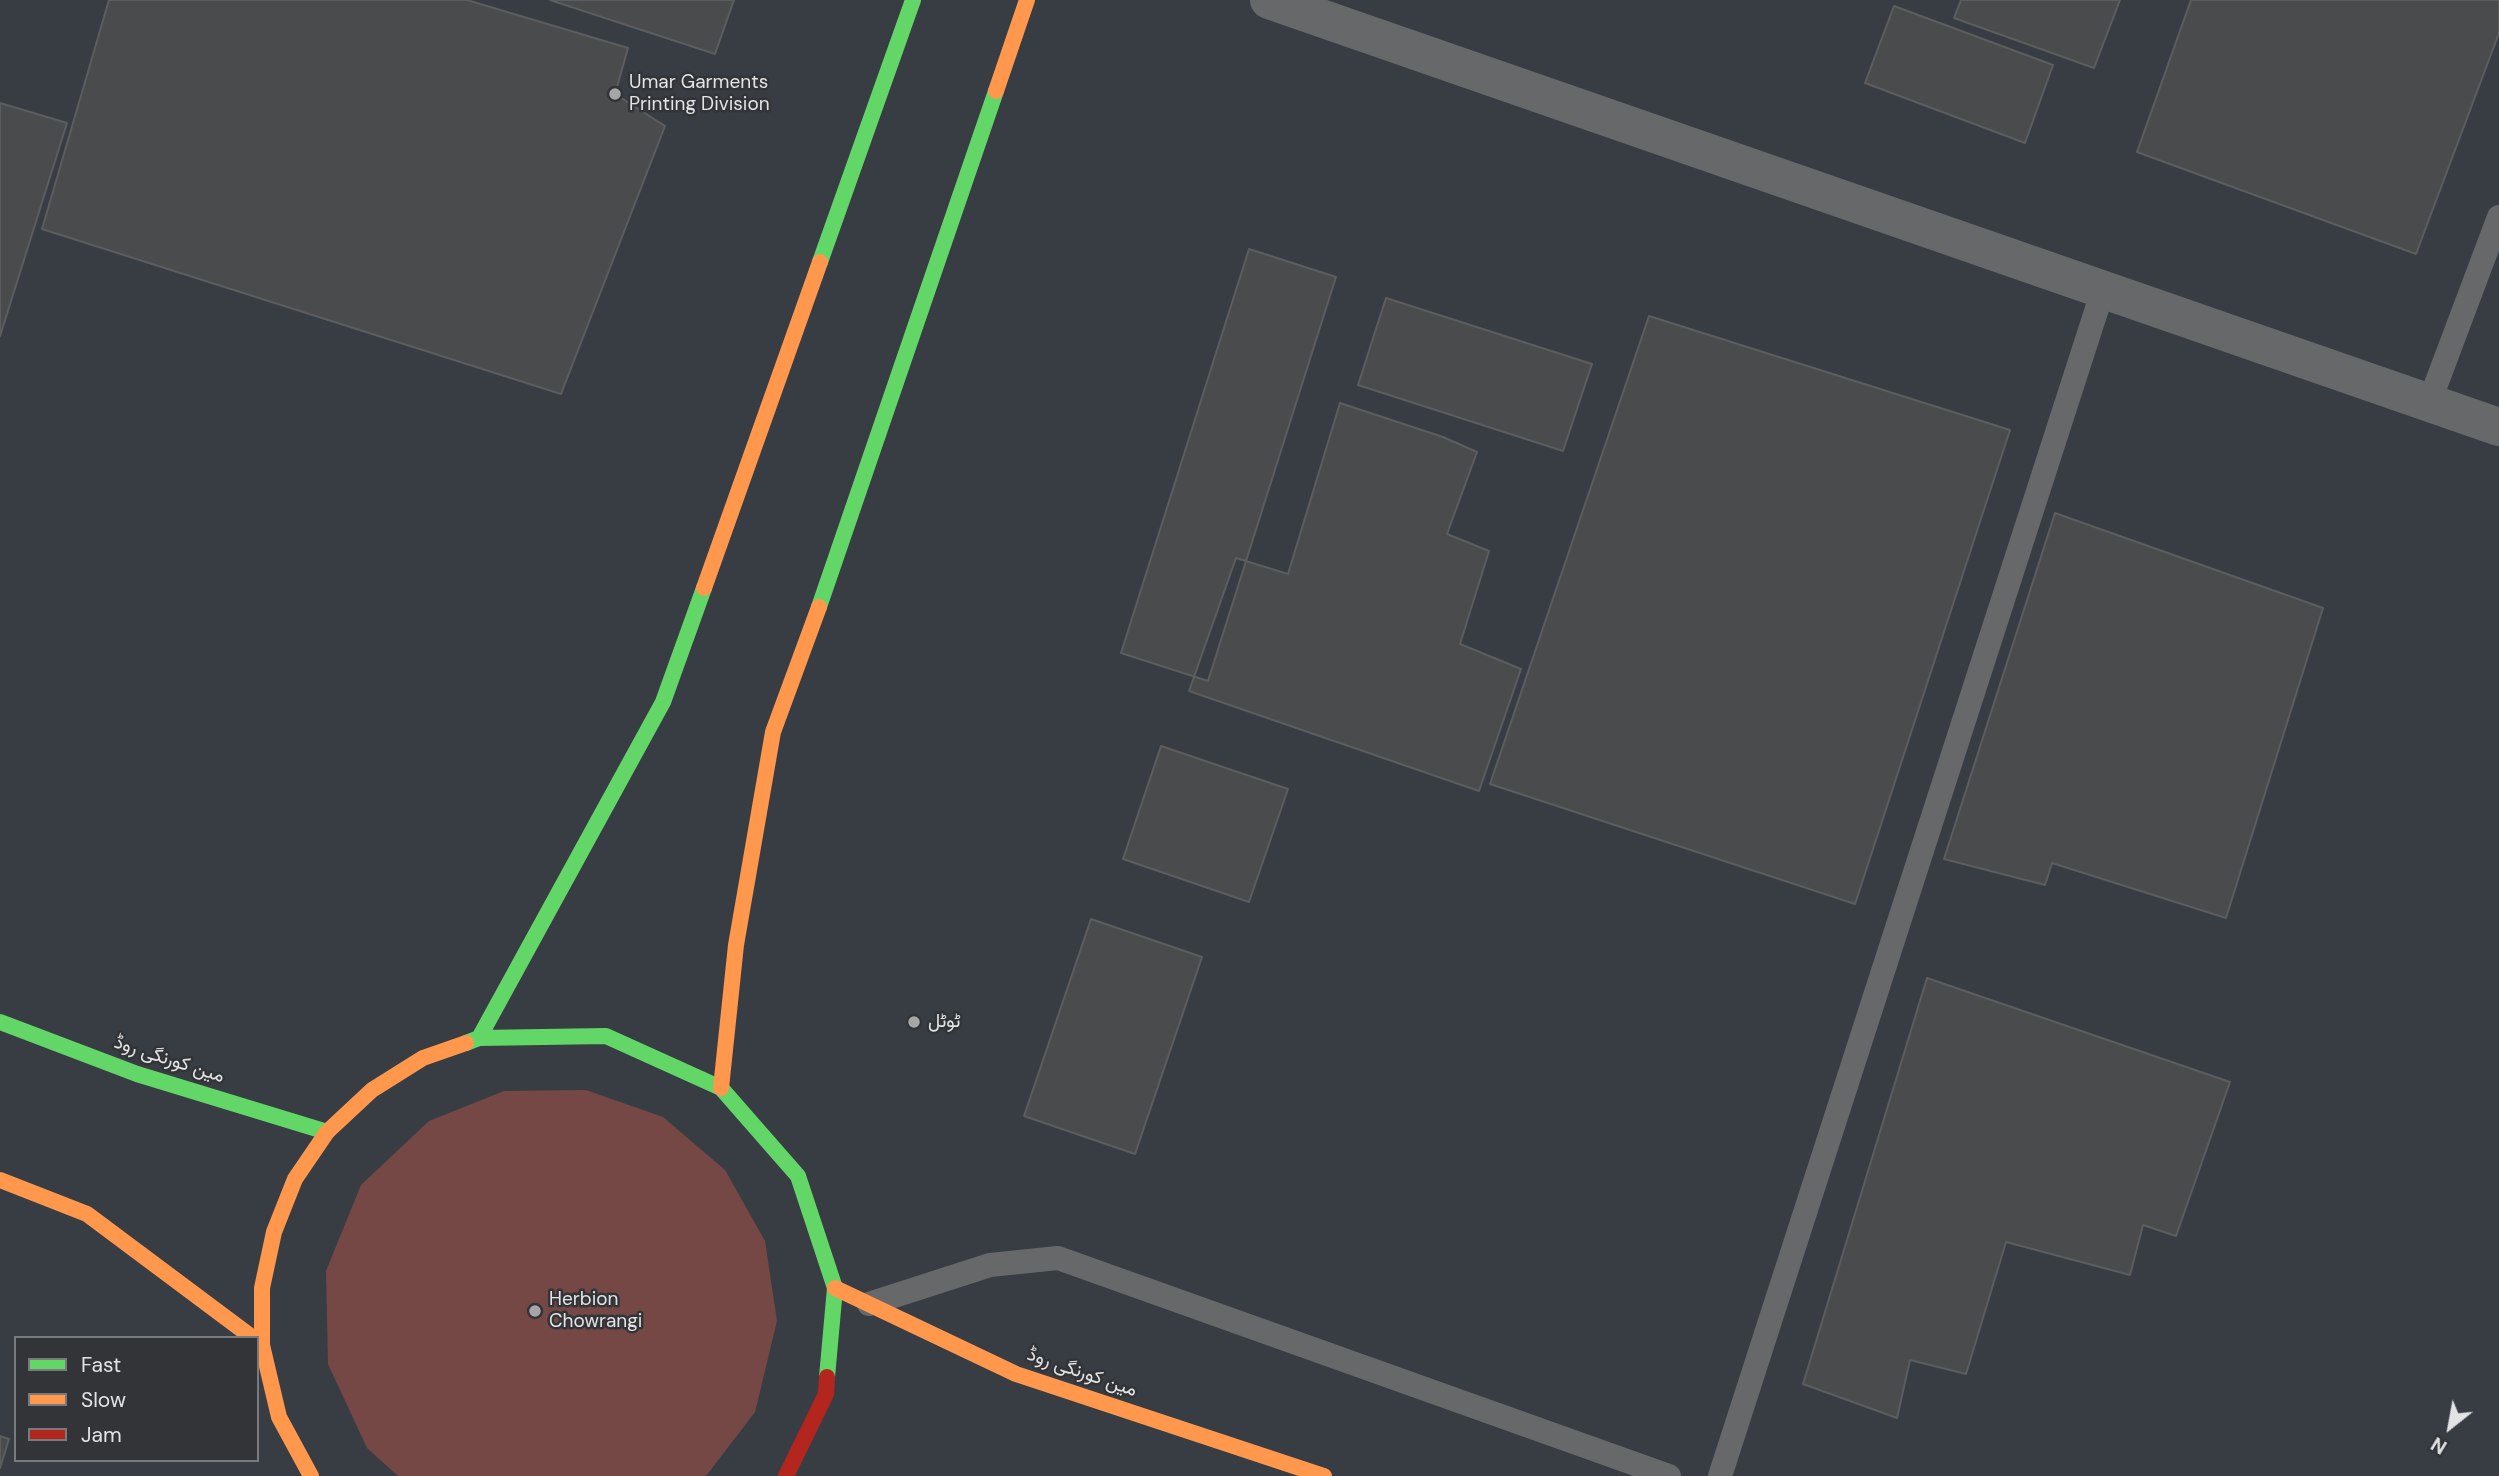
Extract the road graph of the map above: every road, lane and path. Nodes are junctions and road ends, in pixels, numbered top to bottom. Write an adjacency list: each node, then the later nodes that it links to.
1 (913, 0): 9 (main road)
2 (1027, 0): 10 (main road)
3 (1269, 0): 5 (street)
4 (2499, 218): 6 (lane)
5 (2103, 290): 6 (street); 22 (lane)
6 (2428, 403): 7 (street)
7 (2499, 427)
8 (0, 1023): 11 (main road, مین کورنگی روڈ)
9 (480, 1038): 10 (main road); 11 (main road)
10 (721, 1088): 13 (main road)
11 (327, 1132): 16 (main road)
12 (0, 1180): 15 (main road)
13 (835, 1288): 14 (main road, مین کورنگی روڈ); 19 (main road)
14 (869, 1304): 20 (main road, مین کورنگی روڈ); 21 (lane)
15 (250, 1336)
16 (257, 1336)
17 (259, 1348): 18 (main road)
18 (311, 1476)
19 (786, 1476)
20 (1324, 1476)
21 (1669, 1476)
22 (1720, 1476)

